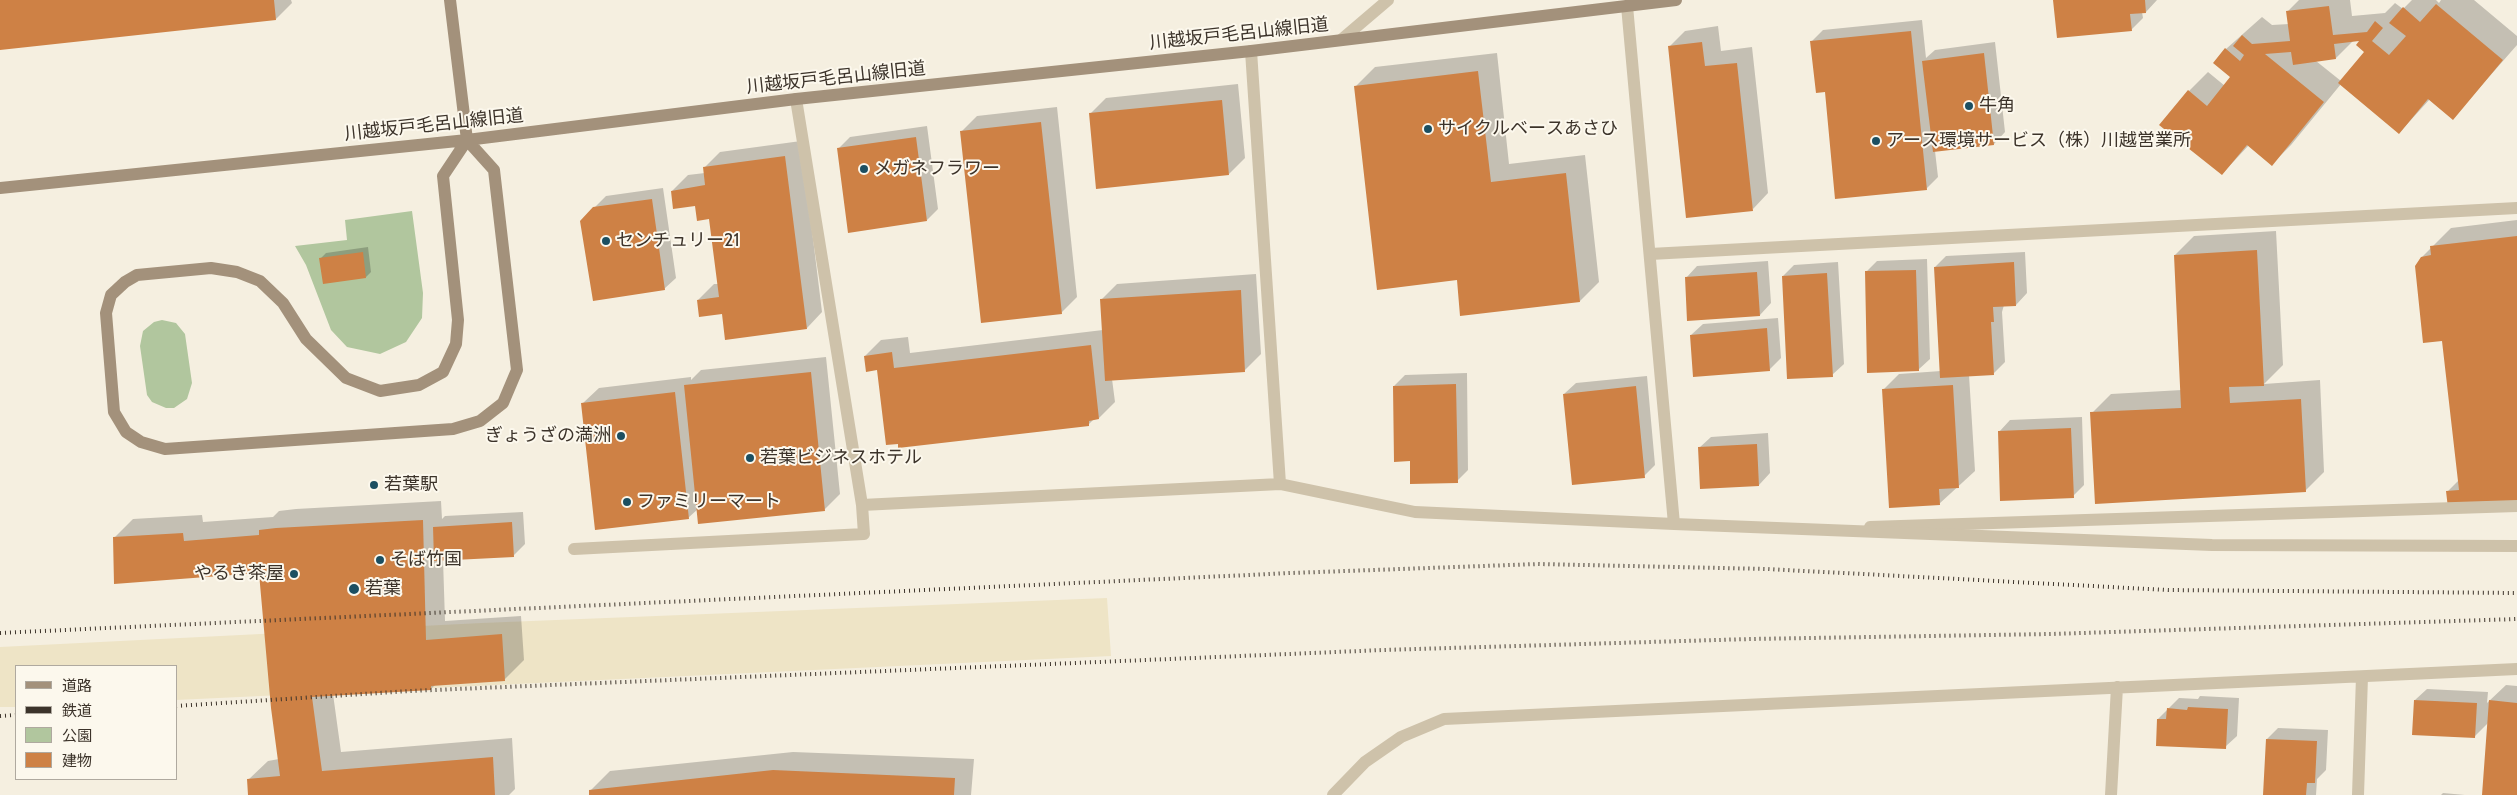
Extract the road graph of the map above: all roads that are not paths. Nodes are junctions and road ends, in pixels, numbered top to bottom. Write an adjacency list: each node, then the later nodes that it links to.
1 (450, 0): 8 (street)
2 (1388, 0): 5 (street)
3 (1676, 0): 4 (street, 川越坂戸毛呂山線旧道)
4 (1627, 6): 5 (street, 川越坂戸毛呂山線旧道); 11 (street)
5 (1341, 40): 6 (street, 川越坂戸毛呂山線旧道)
6 (1251, 51): 7 (street, 川越坂戸毛呂山線旧道); 12 (street)
7 (796, 99): 8 (street, 川越坂戸毛呂山線旧道); 13 (street)
8 (467, 140): 8 (street); 9 (street, 川越坂戸毛呂山線旧道)
9 (0, 188)
10 (2517, 208): 11 (street)
11 (1650, 254): 15 (street)
12 (1280, 484): 13 (street); 15 (street)
13 (862, 505): 18 (street)
14 (2517, 506): 16 (street)
15 (1674, 524): 16 (street)
16 (1799, 529): 17 (street)
17 (2517, 546)
18 (574, 549)
19 (2517, 669): 20 (street)
20 (2362, 677): 21 (street); 24 (street)
21 (2117, 687): 22 (street); 23 (street)
22 (1333, 795)
23 (2110, 795)
24 (2358, 795)

